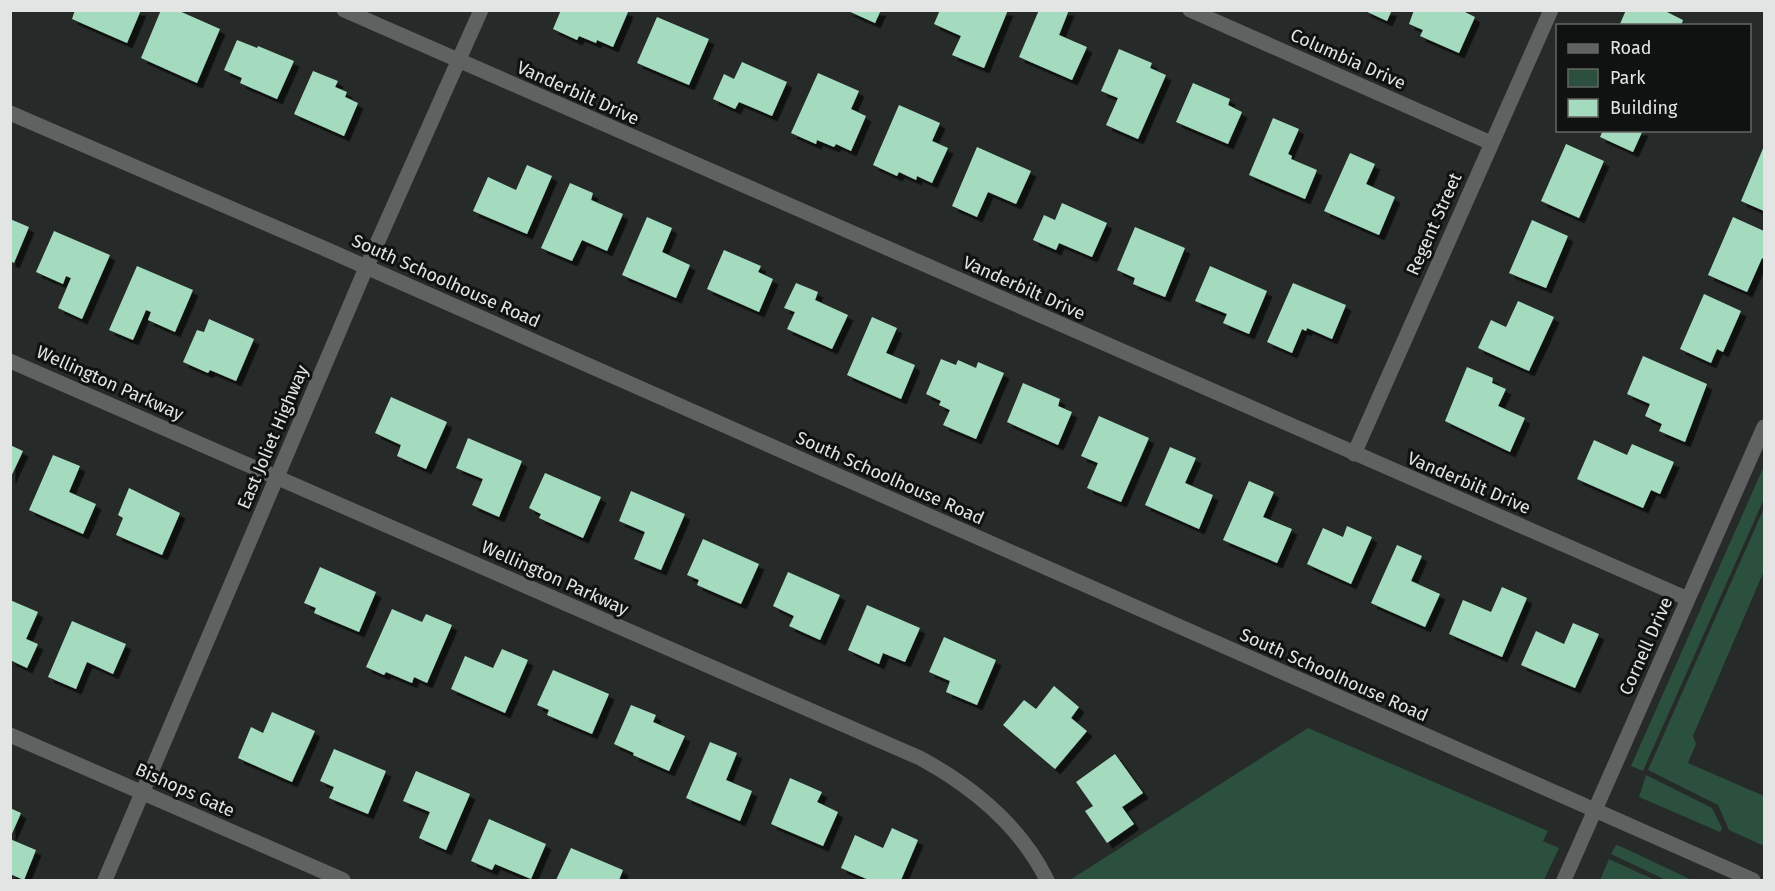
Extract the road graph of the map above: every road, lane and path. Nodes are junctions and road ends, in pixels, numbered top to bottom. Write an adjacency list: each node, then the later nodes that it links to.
1 (345, 10): 5 (street, Vanderbilt Drive)
2 (481, 10): 5 (street, East Joliet Highway)
3 (1190, 10): 7 (street, Columbia Drive)
4 (1551, 10): 7 (street, Regent Street)
5 (458, 61): 8 (street, East Joliet Highway); 11 (street, Vanderbilt Drive)
6 (10, 113): 8 (street, South Schoolhouse Road)
7 (1491, 143): 11 (street, Regent Street)
8 (366, 268): 12 (street, East Joliet Highway); 16 (street, South Schoolhouse Road)
9 (10, 361): 12 (street, Wellington Parkway)
10 (1764, 427): 13 (street, Cornell Drive)
11 (1354, 454): 13 (street, Vanderbilt Drive)
12 (278, 478): 15 (street, East Joliet Highway); 19 (street, Wellington Parkway)
13 (1688, 599): 16 (street, Cornell Drive)
14 (10, 735): 15 (street, Bishops Gate)
15 (142, 793): 17 (street, East Joliet Highway); 18 (street, Bishops Gate)
16 (1595, 811): 20 (street, Cornell Drive); 21 (street, South Schoolhouse Road)
17 (105, 880)
18 (343, 880)
19 (1047, 880)
20 (1564, 880)
21 (1753, 880)

